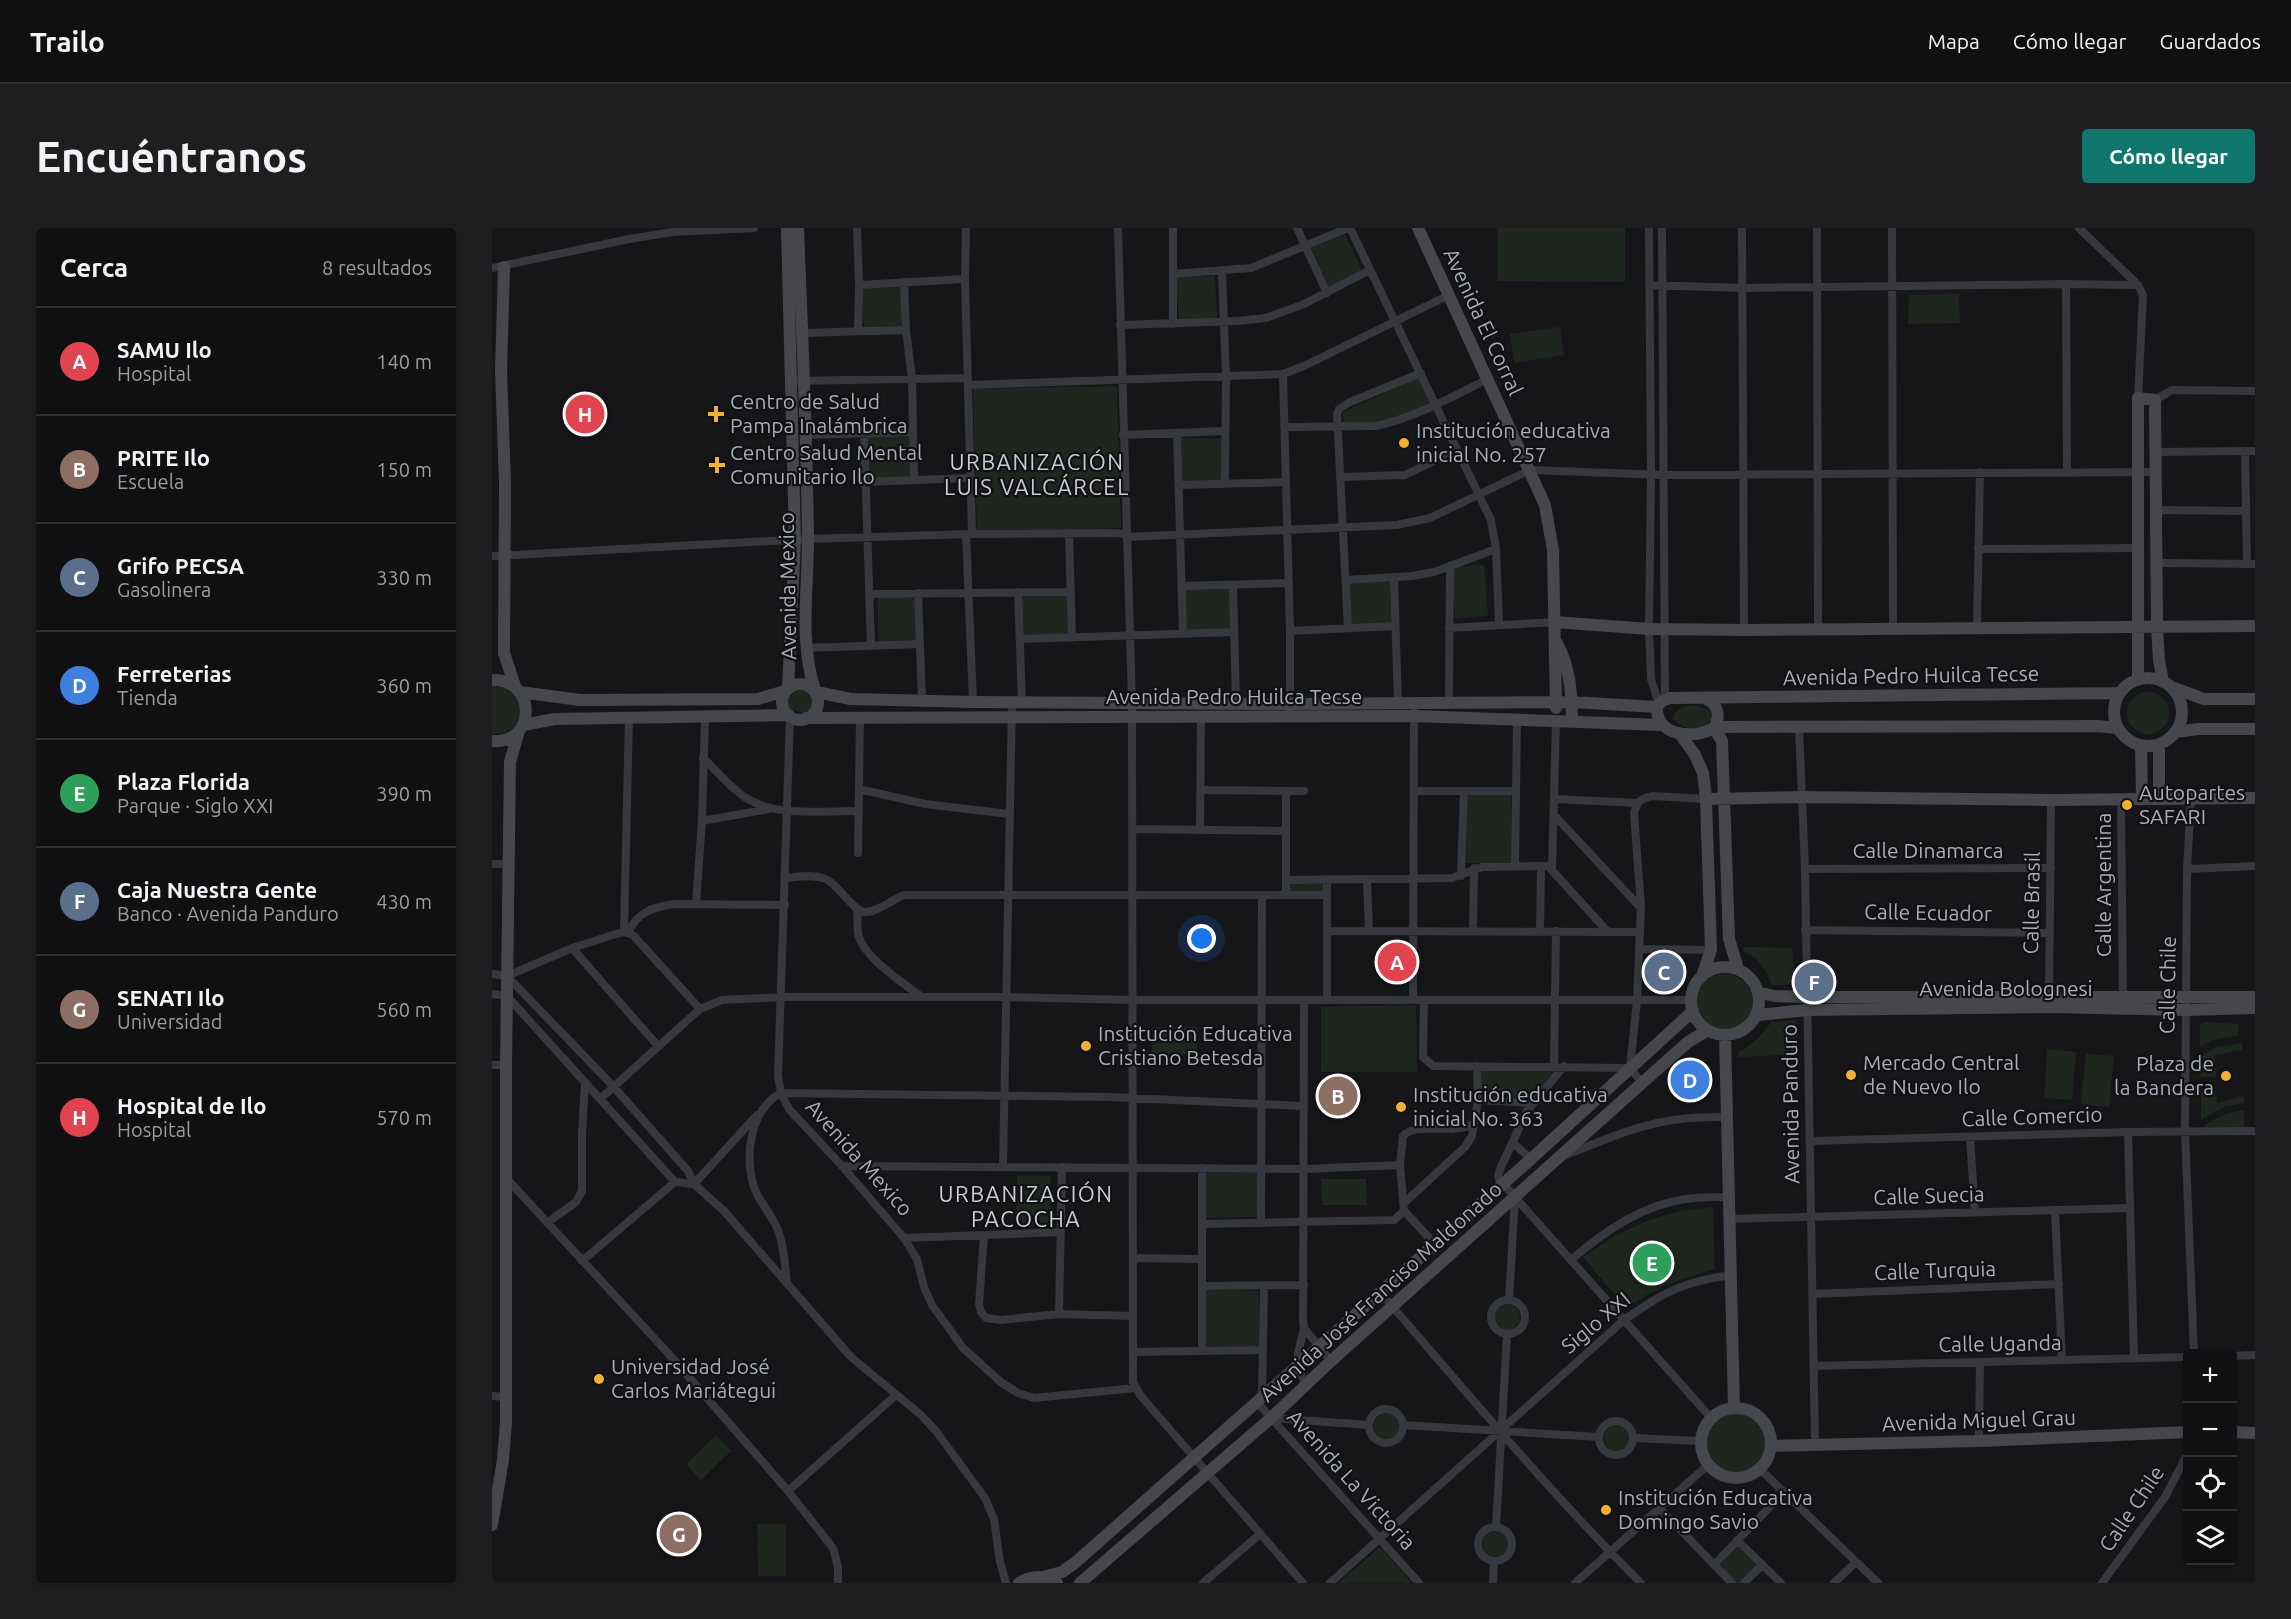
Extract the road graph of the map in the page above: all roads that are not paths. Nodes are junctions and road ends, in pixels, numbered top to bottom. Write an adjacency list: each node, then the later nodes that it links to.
1 (754, 228): 18 (street)
2 (787, 228): 46 (street)
3 (798, 228): 40 (street, Avenida Mexico)
4 (857, 228): 26 (street)
5 (966, 228): 22 (street)
6 (1118, 228): 36 (street)
7 (1173, 228): 21 (street)
8 (1297, 228): 17 (street)
9 (1349, 228): 17 (street); 19 (street)
10 (1418, 228): 33 (street, Avenida El Corral)
11 (1649, 228): 27 (street)
12 (1662, 228): 24 (street)
13 (1742, 228): 31 (street)
14 (1817, 228): 30 (street)
15 (1892, 228): 29 (street)
16 (2079, 228): 28 (street)
17 (1305, 247): 20 (street); 32 (street)
18 (498, 267): 97 (street)
19 (1370, 270): 32 (street); 34 (street)
20 (1222, 272): 21 (street); 35 (street)
21 (1173, 274): 37 (street)
22 (965, 279): 23 (street); 48 (street)
23 (904, 282): 26 (street); 38 (street)
24 (1663, 284): 27 (street); 31 (street); 74 (street)
25 (2066, 284): 28 (street); 29 (street); 66 (street)
26 (859, 285): 39 (street)
27 (1649, 285): 73 (street)
28 (2138, 285): 50 (street)
29 (1893, 286): 30 (street); 67 (street)
30 (1817, 287): 31 (street); 72 (street)
31 (1742, 288): 71 (street)
32 (1327, 293): 35 (street)
33 (1449, 294): 34 (street); 45 (street, Avenida El Corral)
34 (1397, 321): 41 (street); 42 (street)
35 (1224, 322): 37 (street); 43 (street)
36 (1120, 324): 37 (street); 47 (street)
37 (1173, 324)
38 (906, 330): 39 (street); 44 (street)
39 (858, 331): 40 (street)
40 (802, 333): 46 (street, Avenida Mexico)
41 (1421, 372): 52 (street); 53 (street)
42 (1283, 374): 43 (street); 54 (street)
43 (1226, 377): 47 (street); 55 (street)
44 (912, 379): 46 (street); 48 (street); 56 (street)
45 (1488, 379): 52 (street); 65 (street, Avenida El Corral)
46 (797, 381): 59 (street, Avenida Mexico); 92 (street)
47 (1122, 381): 48 (street); 60 (street)
48 (968, 382): 76 (street)
49 (2255, 391): 51 (street)
50 (2138, 398): 51 (street); 69 (street)
51 (2155, 400): 64 (street)
52 (1436, 404): 53 (street); 61 (street)
53 (1338, 426): 54 (street); 75 (street)
54 (1284, 427): 79 (street)
55 (1225, 431): 58 (street); 80 (street)
56 (913, 432): 57 (street); 77 (street)
57 (864, 433): 59 (street); 78 (street)
58 (1178, 434): 60 (street); 81 (street)
59 (805, 435): 93 (street, Avenida Mexico)
60 (1123, 435): 90 (street)
61 (1458, 450): 75 (street); 82 (street)
62 (2245, 451): 63 (street); 64 (street); 84 (street)
63 (2255, 451)
64 (2156, 452): 70 (street)
65 (1530, 470): 73 (street); 82 (street); 111 (street, Avenida El Corral)
66 (2067, 471): 68 (street); 69 (street)
67 (1893, 472): 68 (street); 72 (street); 122 (street)
68 (1980, 472): 96 (street)
69 (2138, 472): 70 (street); 94 (street)
70 (2157, 472): 83 (street)
71 (1743, 473): 72 (street); 74 (street); 123 (street)
72 (1818, 473): 124 (street)
73 (1651, 474): 74 (street); 120 (street)
74 (1665, 475): 121 (street)
75 (1340, 477): 85 (street)
76 (970, 478): 77 (street); 88 (street)
77 (914, 480): 78 (street)
78 (866, 482): 91 (street)
79 (1286, 482): 80 (street); 86 (street)
80 (1225, 483): 81 (street)
81 (1179, 485): 89 (street)
82 (1479, 495): 85 (street); 95 (street)
83 (2157, 510): 84 (street); 98 (street)
84 (2246, 511): 99 (street)
85 (1343, 528): 86 (street); 102 (street)
86 (1287, 531): 89 (street); 103 (street)
87 (1069, 533): 88 (street); 90 (street); 107 (street)
88 (969, 534): 91 (street); 109 (street)
89 (1180, 534): 90 (street); 105 (street)
90 (1126, 535): 128 (street)
91 (868, 539): 93 (street); 110 (street)
92 (795, 540): 93 (street); 97 (street); 139 (street)
93 (808, 540): 134 (street, Avenida Mexico)
94 (2138, 548): 96 (street); 116 (street)
95 (1496, 549): 100 (street); 112 (street)
96 (1978, 549): 119 (street)
97 (498, 556): 138 (street)
98 (2158, 563): 99 (street); 117 (street)
99 (2251, 564)
100 (1450, 566): 101 (street); 115 (street)
101 (1394, 579): 102 (street); 113 (street)
102 (1346, 580): 118 (street)
103 (1289, 583): 104 (street); 125 (street)
104 (1233, 585): 105 (street); 126 (street)
105 (1182, 586): 127 (street)
106 (1018, 592): 107 (street); 109 (street); 130 (street)
107 (1071, 592): 129 (street)
108 (918, 593): 109 (street); 110 (street); 132 (street)
109 (969, 593): 145 (street)
110 (870, 594): 133 (street)
111 (1555, 622): 112 (street); 120 (street); 131 (street, Avenida El Corral)
112 (1499, 625): 115 (street)
113 (1395, 626): 118 (street); 151 (street)
114 (2255, 626): 117 (street)
115 (1449, 627): 149 (street)
116 (2138, 627): 117 (street); 119 (street); 136 (street)
117 (2157, 627): 137 (street)
118 (1348, 628): 125 (street)
119 (1977, 628): 122 (street)
120 (1649, 629): 121 (street); 153 (street)
121 (1663, 629): 123 (street); 153 (street)
122 (1893, 629): 124 (street)
123 (1744, 630): 124 (street)
124 (1818, 630)
125 (1290, 631): 155 (street)
126 (1234, 632): 127 (street); 154 (street)
127 (1183, 634): 128 (street)
128 (1129, 636): 129 (street); 147 (street)
129 (1072, 638): 130 (street)
130 (1020, 639): 146 (street)
131 (1555, 640): 150 (street, Avenida El Corral); 152 (street, Avenida El Corral)
132 (920, 644): 133 (street); 144 (street)
133 (871, 646): 134 (street)
134 (805, 648): 140 (street, Avenida Mexico)
135 (492, 680): 138 (street)
136 (2138, 680): 137 (street); 141 (street)
137 (2167, 685): 143 (street); 174 (street)
138 (518, 689): 139 (street); 170 (street)
139 (787, 690): 140 (street); 156 (street)
140 (815, 691): 144 (street, Avenida Pedro Huilca Tecse); 161 (street)
141 (2120, 693): 142 (street, Avenida Pedro Huilca Tecse); 172 (street)
142 (1704, 698): 153 (street, Avenida Pedro Huilca Tecse); 171 (street)
143 (2255, 699)
144 (922, 700): 145 (street, Avenida Pedro Huilca Tecse)
145 (974, 702): 146 (street, Avenida Pedro Huilca Tecse)
146 (1017, 702): 147 (street, Avenida Pedro Huilca Tecse); 163 (street)
147 (1132, 702): 154 (street, Avenida Pedro Huilca Tecse); 164 (street)
148 (1414, 702): 149 (street, Avenida Pedro Huilca Tecse); 151 (street, Avenida Pedro Huilca Tecse); 157 (street)
149 (1449, 702): 152 (street, Avenida Pedro Huilca Tecse)
150 (1572, 702): 152 (street, Avenida Pedro Huilca Tecse); 153 (street, Avenida Pedro Huilca Tecse); 167 (street, Avenida El Corral)
151 (1398, 703): 155 (street, Avenida Pedro Huilca Tecse)
152 (1556, 703): 166 (street, Avenida El Corral)
153 (1660, 703): 168 (street)
154 (1236, 704): 155 (street, Avenida Pedro Huilca Tecse)
155 (1290, 710): 157 (street, Avenida Pedro Huilca Tecse); 160 (street, Avenida Pedro Huilca Tecse)
156 (789, 715): 159 (street); 161 (street); 199 (street, Avenida Mexico)
157 (1414, 716): 165 (street, Avenida Pedro Huilca Tecse); 184 (street)
158 (628, 717): 159 (street); 170 (street); 240 (street)
159 (705, 717): 179 (street)
160 (1201, 717): 164 (street, Avenida Pedro Huilca Tecse); 181 (street)
161 (806, 718): 162 (street, Avenida Pedro Huilca Tecse)
162 (860, 718): 163 (street, Avenida Pedro Huilca Tecse); 180 (street)
163 (1011, 718): 164 (street, Avenida Pedro Huilca Tecse); 201 (street)
164 (1132, 718): 204 (street)
165 (1517, 719): 166 (street, Avenida Pedro Huilca Tecse); 186 (street)
166 (1556, 720): 167 (street, Avenida Pedro Huilca Tecse); 194 (street)
167 (1572, 721): 168 (street, Avenida Pedro Huilca Tecse)
168 (1662, 725): 175 (street)
169 (1799, 727): 171 (street); 172 (street); 187 (street, Avenida Panduro)
170 (521, 728): 176 (street); 209 (street)
171 (1714, 728): 175 (street); 189 (street)
172 (2118, 729): 178 (street)
173 (2255, 729): 174 (street)
174 (2175, 732): 177 (street)
175 (1680, 734): 195 (street)
176 (492, 741)
177 (2159, 744): 178 (street); 192 (street)
178 (2140, 745): 191 (street)
179 (703, 758): 198 (street); 203 (street)
180 (859, 789): 200 (street); 201 (street)
181 (1201, 790): 182 (street); 205 (street)
182 (1286, 791): 183 (street); 206 (street)
183 (1304, 791)
184 (1414, 791): 185 (street); 220 (street)
185 (1464, 791): 186 (street); 218 (street)
186 (1516, 791): 210 (street)
187 (1801, 796): 189 (street); 196 (street); 215 (street, Avenida Panduro)
188 (2191, 797): 192 (street); 193 (street); 216 (street, Calle Chile)
189 (1724, 798): 195 (street); 247 (street)
190 (2121, 798): 191 (street); 196 (street); 269 (street, Calle Argentina)
191 (2142, 798): 192 (street)
192 (2159, 798)
193 (2255, 798)
194 (1554, 799): 197 (street); 202 (street)
195 (1706, 799): 197 (street); 246 (street)
196 (2051, 800): 214 (street, Calle Brasil)
197 (1637, 804): 231 (street)
198 (772, 809): 199 (street); 203 (street)
199 (787, 810): 200 (street); 219 (street, Avenida Mexico)
200 (859, 811): 207 (street)
201 (1009, 814): 224 (street)
202 (1554, 815): 217 (street); 231 (street)
203 (702, 820): 229 (street)
204 (1133, 829): 205 (street); 226 (street)
205 (1200, 829): 206 (street)
206 (1286, 831): 221 (street)
207 (858, 853)
208 (492, 864): 209 (street)
209 (510, 864): 249 (street)
210 (1515, 866): 211 (street); 213 (street)
211 (1541, 866): 217 (street); 238 (street)
212 (2255, 867): 216 (street)
213 (1474, 868): 218 (street); 237 (street)
214 (2051, 868): 215 (street, Calle Dinamarca); 243 (street, Calle Brasil)
215 (1805, 869): 234 (street, Avenida Panduro)
216 (2187, 869): 258 (street, Calle Chile)
217 (1552, 870): 241 (street)
218 (1461, 876): 220 (street)
219 (785, 878): 230 (street, Avenida Mexico); 232 (street)
220 (1413, 879): 223 (street); 233 (street)
221 (1286, 880): 222 (street); 228 (street)
222 (1327, 880): 223 (street); 225 (street)
223 (1367, 880): 236 (street)
224 (1008, 894): 226 (street); 232 (street); 256 (street)
225 (1327, 895): 228 (street); 235 (street)
226 (1133, 896): 227 (street); 260 (street)
227 (1262, 896): 228 (street); 261 (street)
228 (1286, 896)
229 (696, 904): 230 (street); 240 (street)
230 (785, 905): 254 (street, Avenida Mexico)
231 (1641, 907): 242 (street)
232 (857, 910): 255 (street)
233 (1413, 930): 236 (street); 237 (street); 264 (street)
234 (1805, 930): 243 (street, Calle Ecuador); 257 (street, Avenida Panduro)
235 (1327, 931): 236 (street); 263 (street)
236 (1369, 931)
237 (1473, 931): 238 (street)
238 (1540, 931): 239 (street)
239 (1556, 931): 241 (street); 266 (street)
240 (626, 932): 244 (street); 272 (street)
241 (1608, 932): 242 (street)
242 (1640, 932): 245 (street)
243 (2050, 933): 268 (street, Calle Brasil)
244 (573, 948): 249 (street); 278 (street)
245 (1639, 949): 246 (street); 267 (street)
246 (1711, 950): 250 (street)
247 (1738, 969): 250 (street); 251 (street)
248 (492, 974): 249 (street)
249 (507, 976): 253 (street); 287 (street)
250 (1702, 976): 270 (street)
251 (1758, 992): 257 (street, Avenida Bolognesi); 275 (street)
252 (492, 994): 253 (street)
253 (507, 996): 280 (street); 285 (street)
254 (782, 997): 255 (street); 272 (street); 288 (street, Avenida Mexico)
255 (922, 997): 256 (street)
256 (1006, 997): 260 (street); 289 (street)
257 (1806, 997): 268 (street, Avenida Bolognesi); 273 (street, Avenida Panduro)
258 (2187, 997): 259 (street, Avenida Bolognesi); 269 (street, Avenida Bolognesi); 274 (street, Calle Chile)
259 (2255, 997)
260 (1133, 1000): 261 (street); 291 (street)
261 (1262, 1000): 262 (street); 294 (street)
262 (1304, 1000): 263 (street); 295 (street)
263 (1327, 1000): 264 (street)
264 (1413, 1000): 265 (street)
265 (1424, 1000): 266 (street); 281 (street)
266 (1555, 1000): 267 (street); 282 (street)
267 (1637, 1000): 270 (street); 284 (street)
268 (2049, 1002): 269 (street, Avenida Bolognesi); 273 (street, Avenida Bolognesi)
269 (2123, 1002): 274 (street, Avenida Bolognesi)
270 (1692, 1006): 276 (street); 284 (street)
271 (2255, 1008): 274 (street, Avenida Bolognesi)
272 (700, 1009): 278 (street)
273 (1807, 1010): 275 (street, Avenida Bolognesi); 303 (street, Avenida Panduro)
274 (2186, 1010): 301 (street, Calle Chile)
275 (1756, 1015): 277 (street)
276 (1708, 1030): 277 (street); 286 (street, Avenida José Franciso Maldonado)
277 (1725, 1035): 297 (street)
278 (658, 1046): 287 (street)
279 (492, 1065): 280 (street)
280 (506, 1065): 315 (street)
281 (1477, 1066): 282 (street); 292 (street)
282 (1554, 1066): 283 (street)
283 (1564, 1066): 284 (street); 293 (street)
284 (1630, 1068): 286 (street); 306 (street)
285 (585, 1082): 290 (street); 328 (street)
286 (1642, 1083): 305 (street, Avenida José Franciso Maldonado)
287 (613, 1086): 290 (street); 317 (street)
288 (781, 1093): 289 (street); 296 (street); 308 (street, Avenida Mexico)
289 (1004, 1096): 291 (street); 309 (street)
290 (600, 1099): 316 (street)
291 (1132, 1099): 294 (street); 311 (street)
292 (1478, 1100): 293 (street); 298 (street)
293 (1532, 1103): 304 (street)
294 (1261, 1105): 295 (street); 313 (street)
295 (1304, 1106): 314 (street)
296 (761, 1110): 317 (street); 340 (street)
297 (1728, 1117): 305 (street); 320 (street)
298 (1474, 1123): 307 (street); 321 (street)
299 (2255, 1131): 301 (street, Calle Comercio)
300 (2128, 1132): 301 (street, Calle Comercio); 302 (street, Calle Comercio); 322 (street)
301 (2186, 1132): 355 (street, Calle Chile)
302 (1970, 1137): 303 (street, Calle Comercio); 324 (street)
303 (1810, 1142): 325 (street, Avenida Panduro)
304 (1513, 1143): 306 (street); 318 (street)
305 (1558, 1158): 319 (street, Avenida José Franciso Maldonado)
306 (1531, 1159): 318 (street)
307 (1400, 1165): 314 (street); 321 (street)
308 (842, 1166): 309 (street); 333 (street, Avenida Mexico)
309 (1003, 1167): 310 (street)
310 (1062, 1167): 311 (street); 331 (street)
311 (1133, 1168): 312 (street); 335 (street)
312 (1202, 1168): 313 (street); 330 (street)
313 (1261, 1169): 314 (street); 329 (street)
314 (1304, 1169): 327 (street)
315 (507, 1180): 328 (street); 372 (street)
316 (675, 1182): 317 (street); 338 (street)
317 (694, 1184): 340 (street)
318 (1503, 1184): 319 (street); 334 (street)
319 (1515, 1197): 336 (street); 347 (street); 348 (street, Avenida José Franciso Maldonado)
320 (1729, 1197): 326 (street); 336 (street)
321 (1404, 1207): 327 (street); 334 (street)
322 (2130, 1209): 323 (street, Calle Suecia); 362 (street)
323 (2055, 1210): 324 (street, Calle Suecia); 341 (street)
324 (1975, 1213): 325 (street, Calle Suecia)
325 (1810, 1218): 326 (street, Calle Suecia); 346 (street, Avenida Panduro)
326 (1729, 1219): 339 (street)
327 (1304, 1222): 329 (street); 342 (street)
328 (547, 1223): 338 (street)
329 (1261, 1223): 330 (street)
330 (1202, 1224): 337 (street)
331 (1061, 1232): 332 (street); 349 (street)
332 (984, 1235): 333 (street); 349 (street)
333 (904, 1238): 369 (street, Avenida Mexico)
334 (1434, 1243): 345 (street)
335 (1133, 1258): 337 (street); 350 (street)
336 (1572, 1258): 351 (street)
337 (1202, 1259): 343 (street)
338 (582, 1261): 394 (street)
339 (1731, 1275): 351 (street, Siglo XXI); 374 (street)
340 (788, 1283): 370 (street)
341 (2059, 1284): 346 (street, Calle Turquia); 363 (street)
342 (1304, 1285): 344 (street); 352 (street)
343 (1202, 1286): 344 (street); 357 (street)
344 (1264, 1286): 356 (street)
345 (1379, 1291): 348 (street); 354 (street)
346 (1812, 1294): 367 (street, Avenida Panduro)
347 (1509, 1300): 353 (street); 353 (street)
348 (1392, 1307): 364 (street, Avenida José Franciso Maldonado); 379 (street)
349 (1059, 1314): 350 (street)
350 (1133, 1316): 358 (street)
351 (1624, 1320): 376 (street); 379 (street, Siglo XXI)
352 (1304, 1328): 354 (street); 366 (street)
353 (1507, 1334): 379 (street)
354 (1319, 1345): 364 (street); 366 (street)
355 (2194, 1349)
356 (1263, 1350): 357 (street); 373 (street)
357 (1202, 1351): 358 (street)
358 (1133, 1352): 369 (street)
359 (2255, 1355): 360 (street)
360 (2237, 1356)
361 (2183, 1357): 362 (street, Calle Uganda)
362 (2134, 1359): 363 (street, Calle Uganda)
363 (2062, 1360): 365 (street, Calle Uganda)
364 (1331, 1361): 368 (street, Avenida José Franciso Maldonado)
365 (1980, 1362): 367 (street, Calle Uganda); 386 (street)
366 (1295, 1366): 368 (street); 373 (street)
367 (1814, 1366): 387 (street, Avenida Panduro)
368 (1307, 1384): 375 (street, Avenida José Franciso Maldonado)
369 (1136, 1388): 389 (street)
370 (896, 1395): 394 (street); 409 (street)
371 (492, 1396): 372 (street)
372 (507, 1396): 397 (street)
373 (1259, 1398): 375 (street, Avenida La Victoria); 389 (street)
374 (1734, 1408): 376 (street); 388 (street)
375 (1271, 1418): 377 (street); 393 (street, Avenida José Franciso Maldonado); 400 (street, Avenida La Victoria)
376 (1711, 1418): 385 (street)
377 (1369, 1425): 378 (street); 378 (street)
378 (1403, 1425): 379 (street)
379 (1501, 1431): 383 (street); 398 (street); 400 (street, Siglo XXI); 402 (street)
380 (2183, 1432): 386 (street, Avenida Miguel Grau)
381 (2237, 1432): 382 (street)
382 (2255, 1432)
383 (1599, 1437): 384 (street); 384 (street)
384 (1633, 1438): 385 (street)
385 (1700, 1441): 391 (street)
386 (1979, 1441): 387 (street, Avenida Miguel Grau)
387 (1815, 1445): 388 (street, Avenida Miguel Grau)
388 (1772, 1446): 392 (street)
389 (1194, 1457): 393 (street); 407 (street)
390 (2185, 1457): 425 (street, Calle Chile)
391 (1708, 1465): 392 (street); 396 (street)
392 (1760, 1469): 395 (street)
393 (1209, 1473): 399 (street); 412 (street, Avenida José Franciso Maldonado)
394 (788, 1491): 408 (street)
395 (1784, 1491): 401 (street); 404 (street)
396 (1659, 1508): 402 (street); 405 (street)
397 (492, 1525)
398 (1496, 1527): 403 (street); 403 (street)
399 (1260, 1534): 413 (street); 414 (street)
400 (1379, 1539): 415 (street, Siglo XXI); 416 (street, Avenida La Victoria)
401 (1737, 1540): 405 (street); 406 (street)
402 (1610, 1552): 418 (street); 419 (street)
403 (1494, 1561): 417 (street)
404 (1856, 1562): 423 (street); 424 (street)
405 (1714, 1565): 420 (street)
406 (1762, 1565): 421 (street); 422 (street)
407 (1043, 1577): 410 (street); 411 (street)
408 (838, 1583)
409 (1006, 1583)
410 (1019, 1583)
411 (1057, 1583)
412 (1080, 1583)
413 (1203, 1583)
414 (1303, 1583)
415 (1330, 1583)
416 (1419, 1583)
417 (1493, 1583)
418 (1575, 1583)
419 (1641, 1583)
420 (1732, 1583)
421 (1744, 1583)
422 (1781, 1583)
423 (1834, 1583)
424 (1878, 1583)
425 (2102, 1583)

